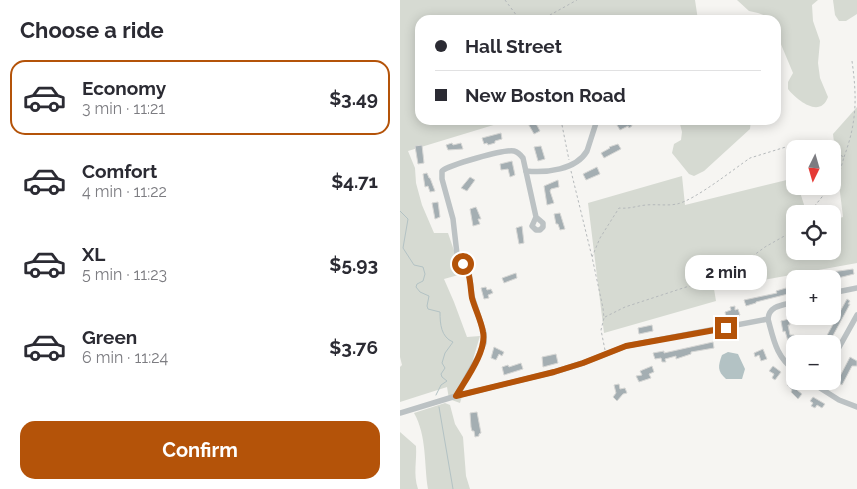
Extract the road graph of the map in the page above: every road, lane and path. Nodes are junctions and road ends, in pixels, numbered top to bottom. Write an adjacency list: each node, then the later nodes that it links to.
1 (505, 0): 3 (path)
2 (577, 0): 4 (path)
3 (516, 15)
4 (550, 15)
5 (852, 61): 10 (path)
6 (562, 125): 11 (path)
7 (595, 125): 11 (street)
8 (786, 147): 18 (path)
9 (841, 156): 10 (path)
10 (844, 157): 12 (path)
11 (570, 165): 13 (street); 18 (path)
12 (841, 168)
13 (526, 171): 16 (street); 29 (street)
14 (824, 195): 15 (path)
15 (815, 205)
16 (536, 218)
17 (786, 235): 23 (path)
18 (592, 258): 23 (path)
19 (857, 288): 20 (street)
20 (841, 292)
21 (786, 304): 24 (street)
22 (857, 315): 25 (street)
23 (604, 318): 26 (path)
24 (768, 318): 26 (street); 27 (street)
25 (841, 344)
26 (606, 353): 29 (street)
27 (786, 364)
28 (827, 390): 30 (street)
29 (456, 396): 31 (street)
30 (857, 407)
31 (400, 413)

